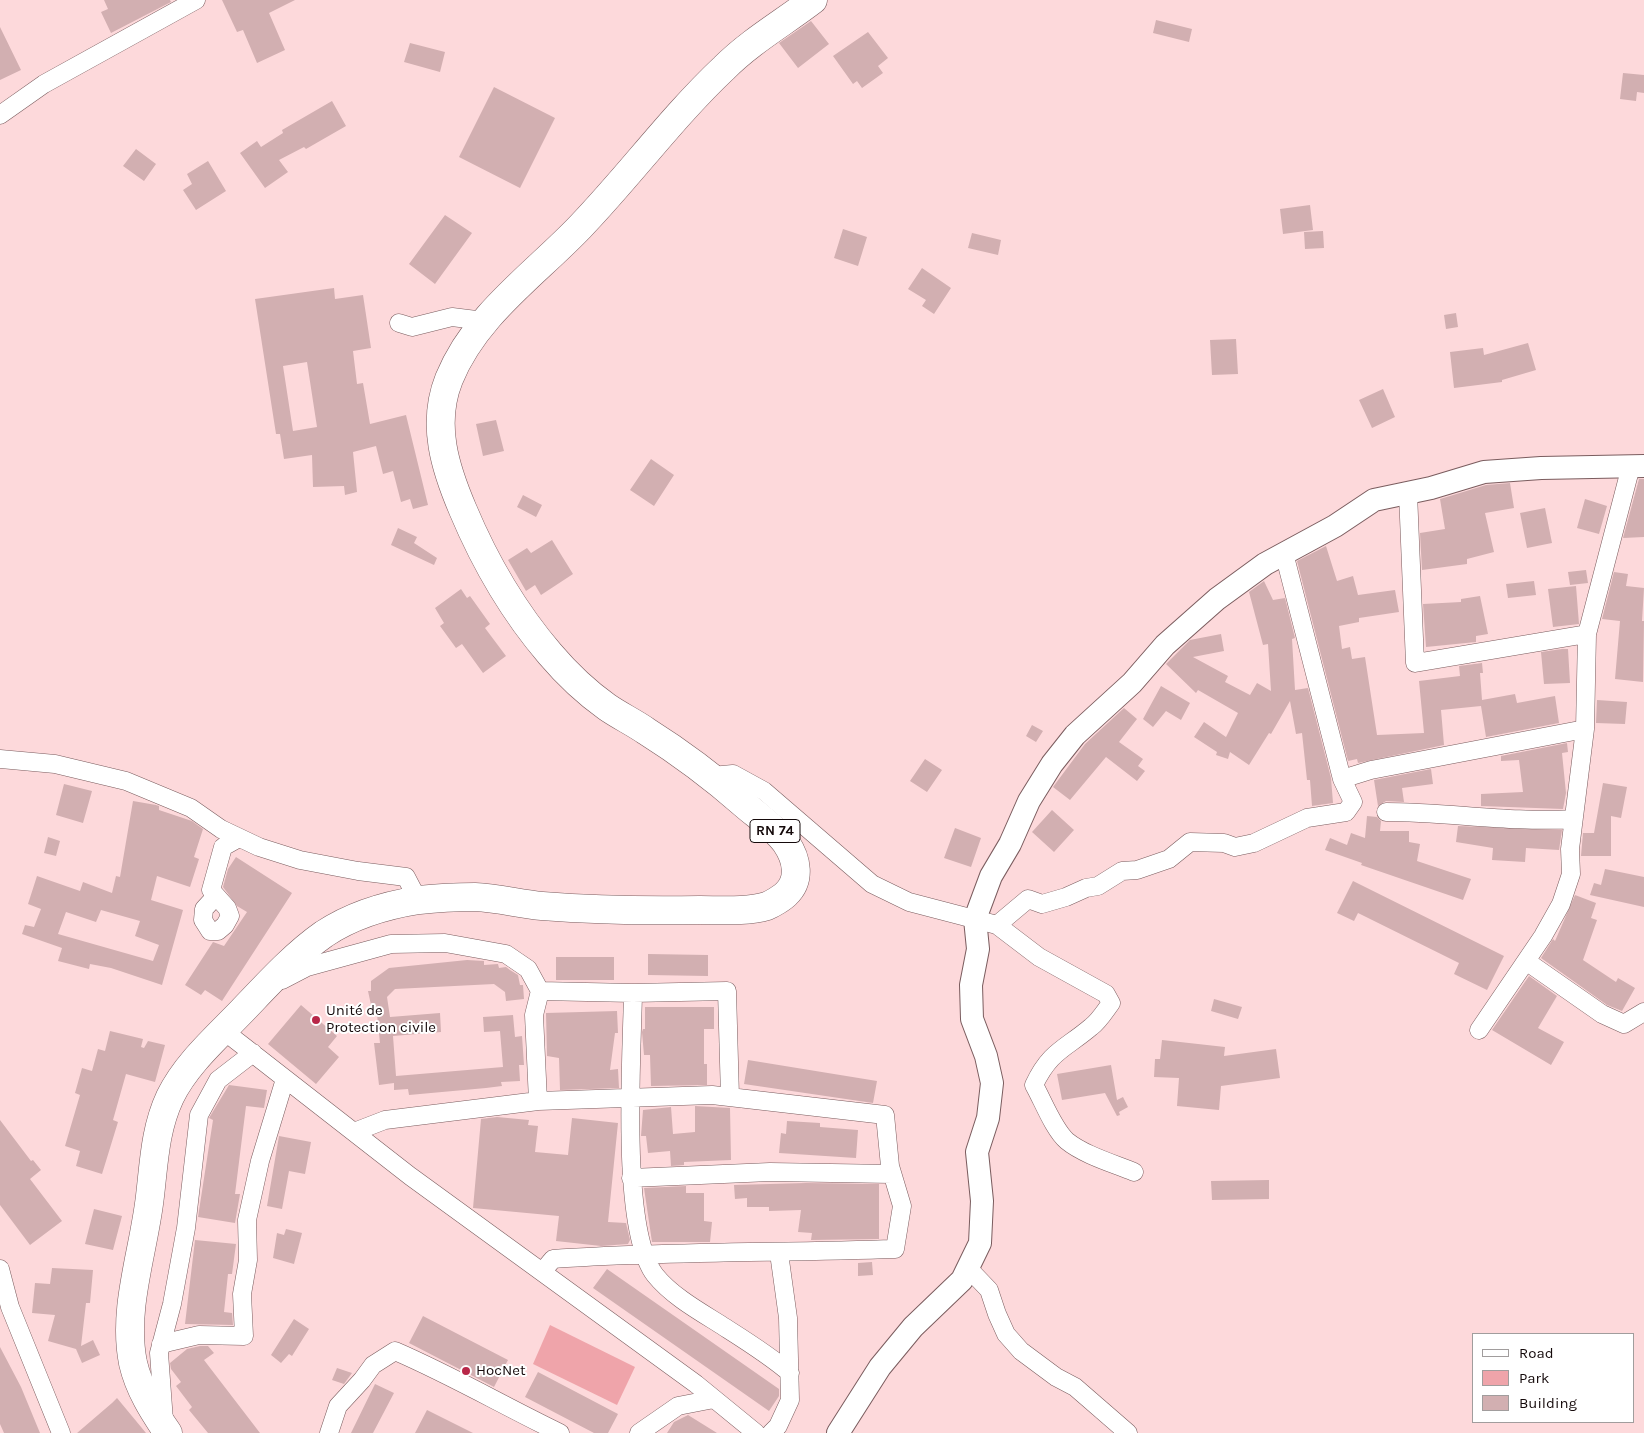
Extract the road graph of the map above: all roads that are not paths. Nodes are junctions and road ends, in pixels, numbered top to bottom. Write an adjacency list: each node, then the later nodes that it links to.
1 (196, 0): 3 (street)
2 (813, 0): 4 (main road, RN 74)
3 (0, 115)
4 (484, 321): 5 (street); 12 (main road, RN 74)
5 (399, 323)
6 (1637, 466): 7 (street); 9 (street)
7 (1408, 493): 8 (street); 9 (street)
8 (1284, 553): 13 (street); 19 (street)
9 (1586, 634): 10 (street)
10 (1585, 729): 13 (street); 15 (street)
11 (0, 759): 16 (street)
12 (712, 776): 18 (main road, RN 74); 19 (street)
13 (1342, 779): 20 (street)
14 (1386, 812): 15 (street)
15 (1573, 818): 21 (street)
16 (238, 838): 17 (street); 18 (street)
17 (215, 897)
18 (418, 900): 22 (main road, RN 74)
19 (975, 918): 20 (street); 39 (street)
20 (997, 925): 34 (street)
21 (1526, 961): 25 (street); 27 (street)
22 (265, 988): 23 (street); 26 (main road, RN 74)
23 (540, 991): 24 (street); 32 (street)
24 (633, 994): 30 (street); 31 (street)
25 (1644, 1012)
26 (224, 1030): 28 (street); 45 (main road, RN 74)
27 (1478, 1030)
28 (253, 1053): 29 (street); 42 (street)
29 (285, 1079): 33 (street); 42 (street)
30 (730, 1097): 31 (street); 35 (street)
31 (632, 1098): 32 (street); 36 (street)
32 (538, 1101): 33 (street)
33 (354, 1132): 41 (street)
34 (1134, 1172)
35 (892, 1174): 36 (street); 37 (street)
36 (631, 1178): 38 (street)
37 (779, 1253): 38 (street); 43 (street)
38 (643, 1254): 41 (street); 43 (street)
39 (968, 1268): 52 (street); 53 (street)
40 (0, 1269): 46 (street)
41 (542, 1272): 44 (street)
42 (161, 1344): 45 (street)
43 (790, 1373): 51 (street)
44 (714, 1399): 49 (street); 50 (street)
45 (166, 1431)
46 (61, 1433)
47 (329, 1433): 48 (street)
48 (560, 1433)
49 (639, 1433)
50 (756, 1433)
51 (771, 1433)
52 (838, 1433)
53 (1128, 1433)

